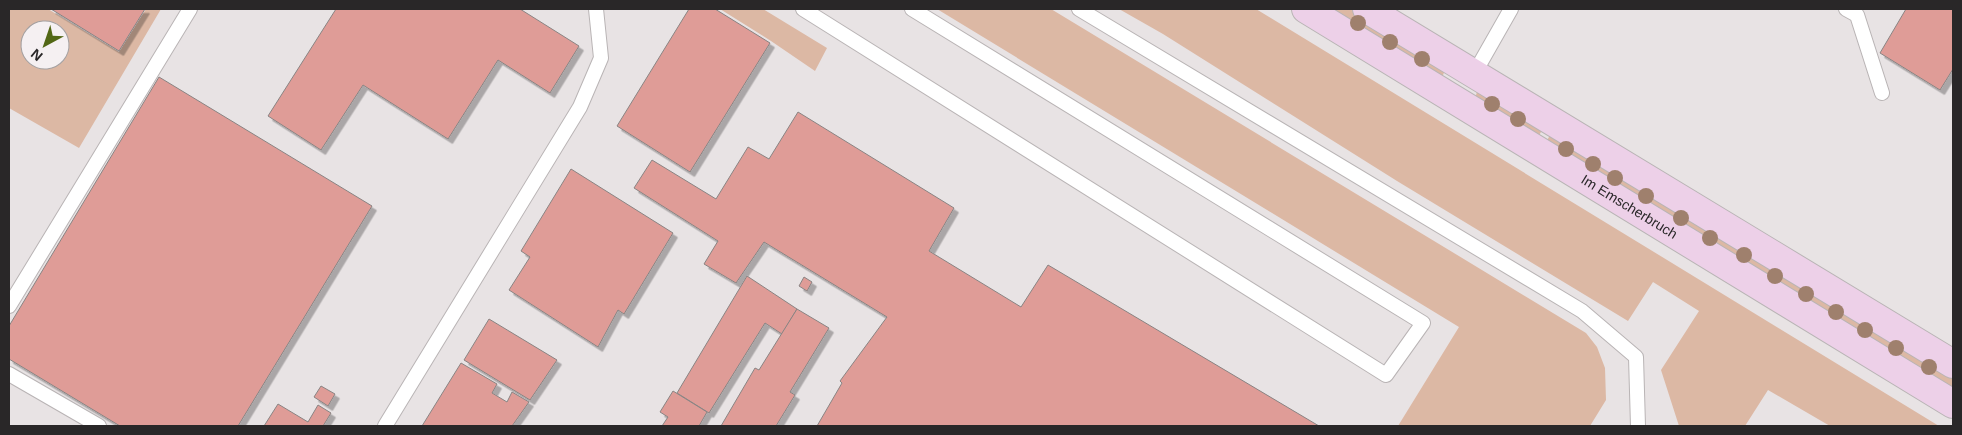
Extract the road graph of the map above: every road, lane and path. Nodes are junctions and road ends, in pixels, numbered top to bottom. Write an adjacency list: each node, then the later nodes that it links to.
1 (190, 9): 12 (lane)
2 (596, 9): 17 (lane)
3 (803, 9): 4 (lane)
4 (912, 9)
5 (1079, 9): 18 (lane)
6 (1306, 9): 15 (main road, Im Emscherbruch)
7 (1367, 9): 10 (main road)
8 (1511, 9): 10 (lane)
9 (1846, 9): 11 (lane)
10 (1474, 74): 13 (main road)
11 (1882, 93)
12 (9, 306)
13 (1953, 364)
14 (9, 374): 16 (lane)
15 (1953, 404)
16 (99, 426)
17 (385, 426)
18 (1638, 426)

